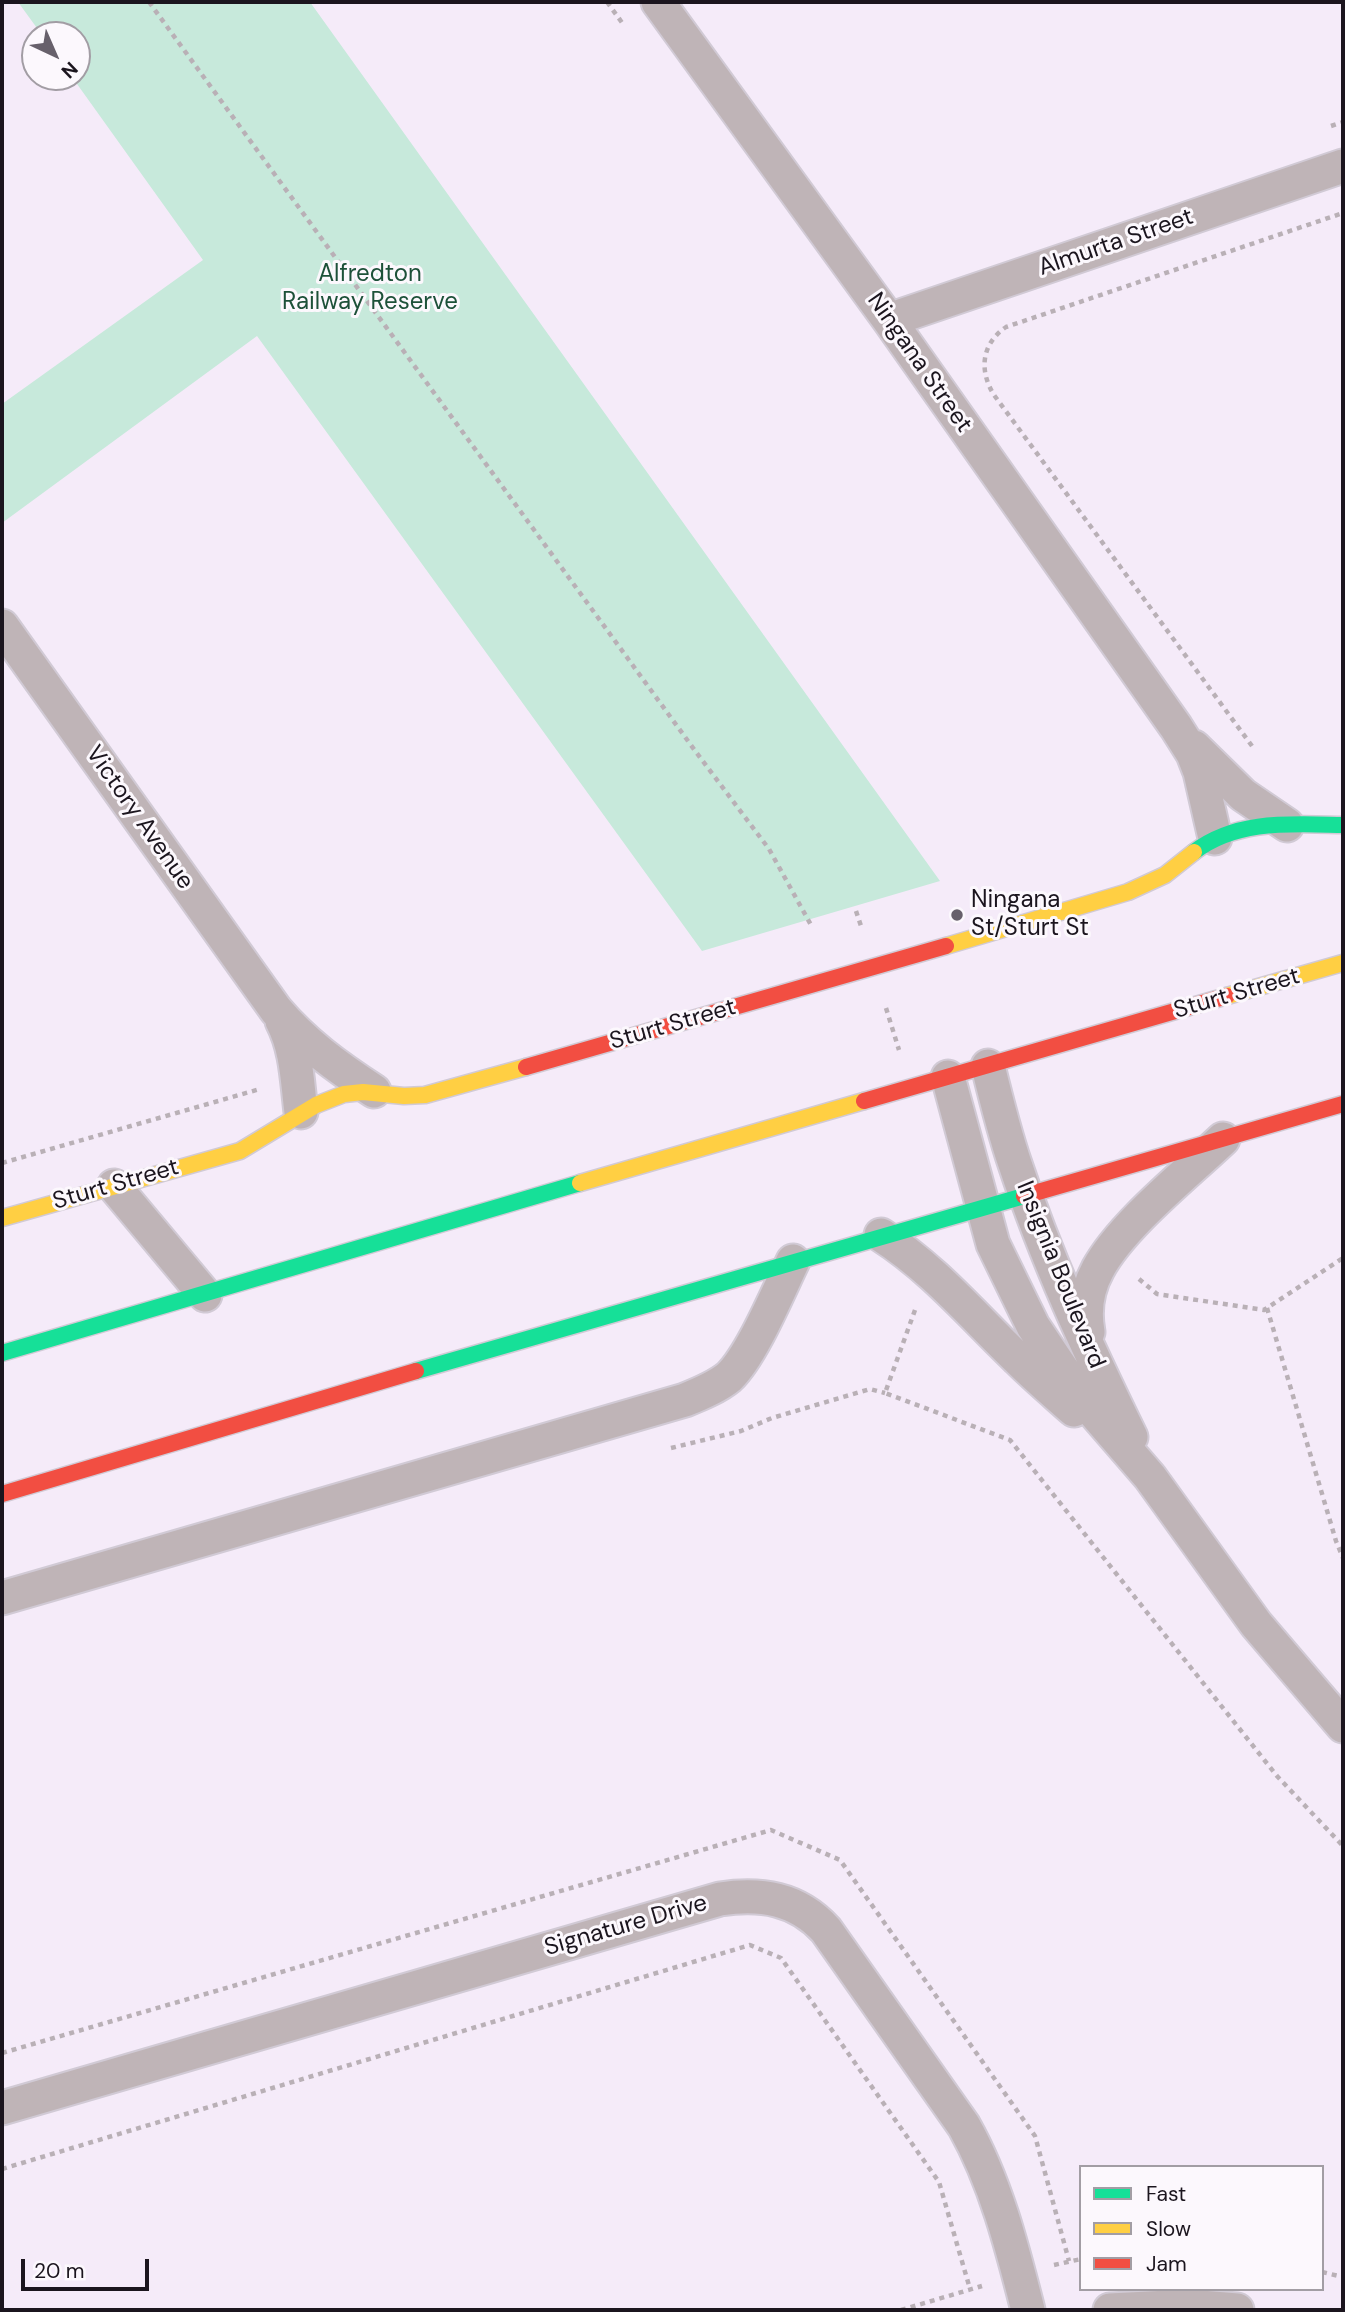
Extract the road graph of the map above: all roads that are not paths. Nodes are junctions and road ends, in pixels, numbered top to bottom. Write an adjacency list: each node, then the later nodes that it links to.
1 (658, 2): 3 (street, Ningana Street)
2 (1343, 166): 3 (street, Almurta Street)
3 (889, 320): 5 (street, Ningana Street)
4 (2, 626): 10 (street, Victory Avenue)
5 (1176, 727): 6 (street, Ningana Street); 8 (street, Ningana Street)
6 (1287, 824): 7 (main road, Sturt Street); 8 (main road, Sturt Street)
7 (1343, 825)
8 (1215, 838): 13 (main road, Sturt Street)
9 (1343, 963): 11 (main road, Sturt Street)
10 (276, 1010): 13 (street, Victory Avenue); 15 (street, Victory Avenue)
11 (988, 1066): 12 (main road, Sturt Street); 18 (street, Insignia Boulevard)
12 (948, 1077): 19 (street, Insignia Boulevard); 23 (main road, Sturt Street)
13 (374, 1091): 15 (main road, Sturt Street)
14 (1343, 1104): 16 (main road)
15 (301, 1112): 17 (main road, Sturt Street)
16 (1223, 1139): 18 (main road); 25 (street)
17 (114, 1186): 20 (main road, Sturt Street); 23 (street)
18 (1026, 1196): 19 (main road); 25 (street, Insignia Boulevard)
19 (983, 1209): 21 (main road); 26 (street, Insignia Boulevard)
20 (2, 1218)
21 (881, 1235): 22 (main road); 26 (street)
22 (793, 1261): 27 (main road); 28 (street)
23 (205, 1295): 24 (main road, Sturt Street)
24 (2, 1353)
25 (1098, 1369): 26 (street, Insignia Boulevard)
26 (1145, 1471): 29 (street, Insignia Boulevard)
27 (2, 1494)
28 (2, 1598)
29 (1343, 1726)
30 (2, 2108): 31 (street, Signature Drive)
31 (1028, 2310)
32 (1110, 2310): 33 (street)
33 (1237, 2310)

